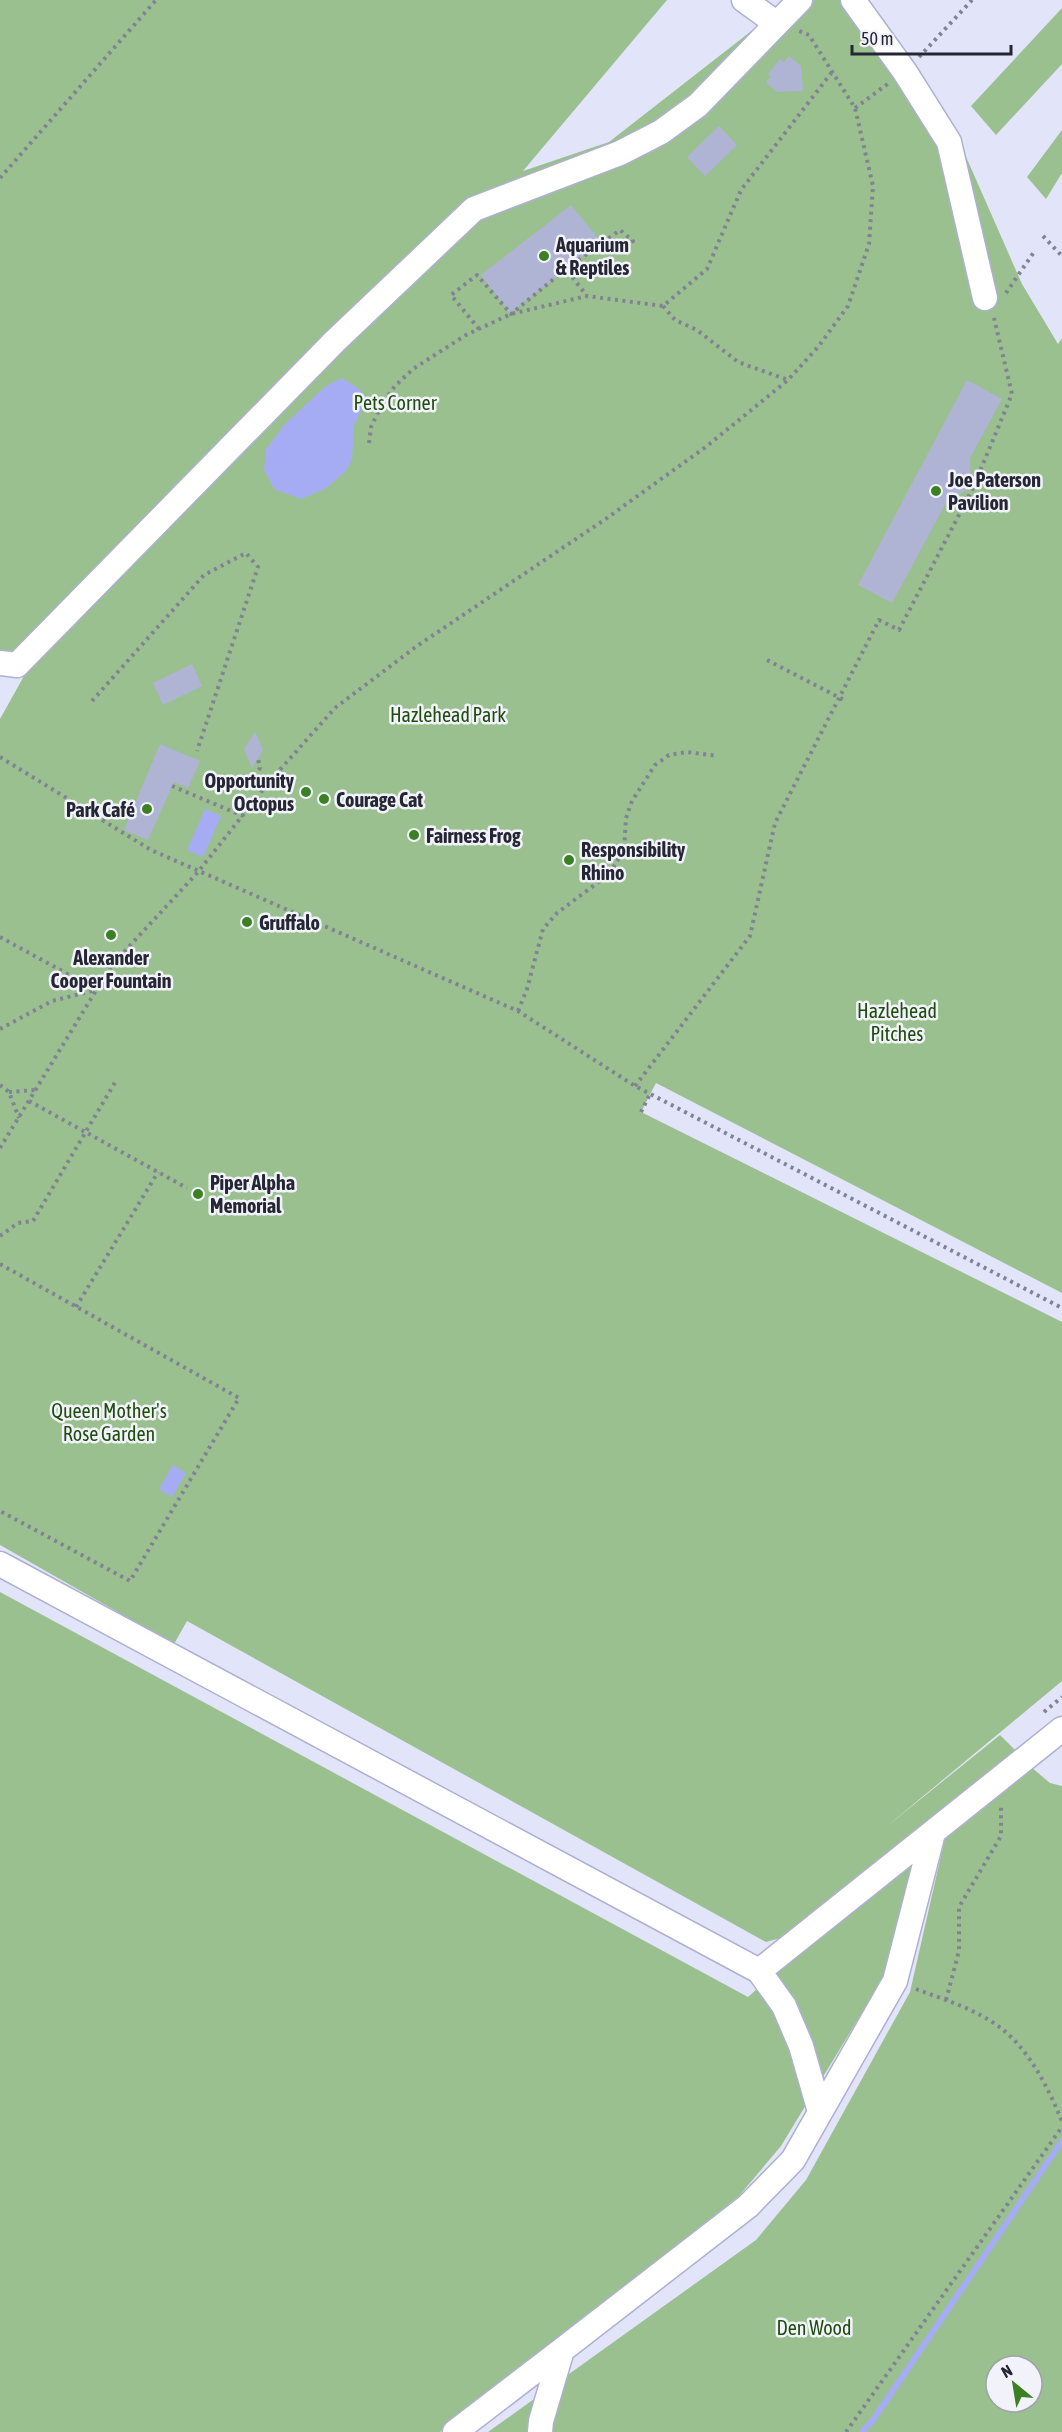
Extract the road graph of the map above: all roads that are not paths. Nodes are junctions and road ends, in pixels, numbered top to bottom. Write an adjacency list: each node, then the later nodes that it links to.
1 (744, 0): 4 (street)
2 (800, 0): 4 (street)
3 (854, 0): 5 (street)
4 (776, 23): 6 (street)
5 (995, 296)
6 (0, 663)
7 (0, 1563): 10 (street)
8 (1062, 1729): 9 (street)
9 (933, 1833): 10 (street); 11 (street)
10 (759, 1971): 11 (street)
11 (820, 2112): 12 (street)
12 (562, 2350): 13 (street); 14 (street)
13 (455, 2432)
14 (540, 2432)

